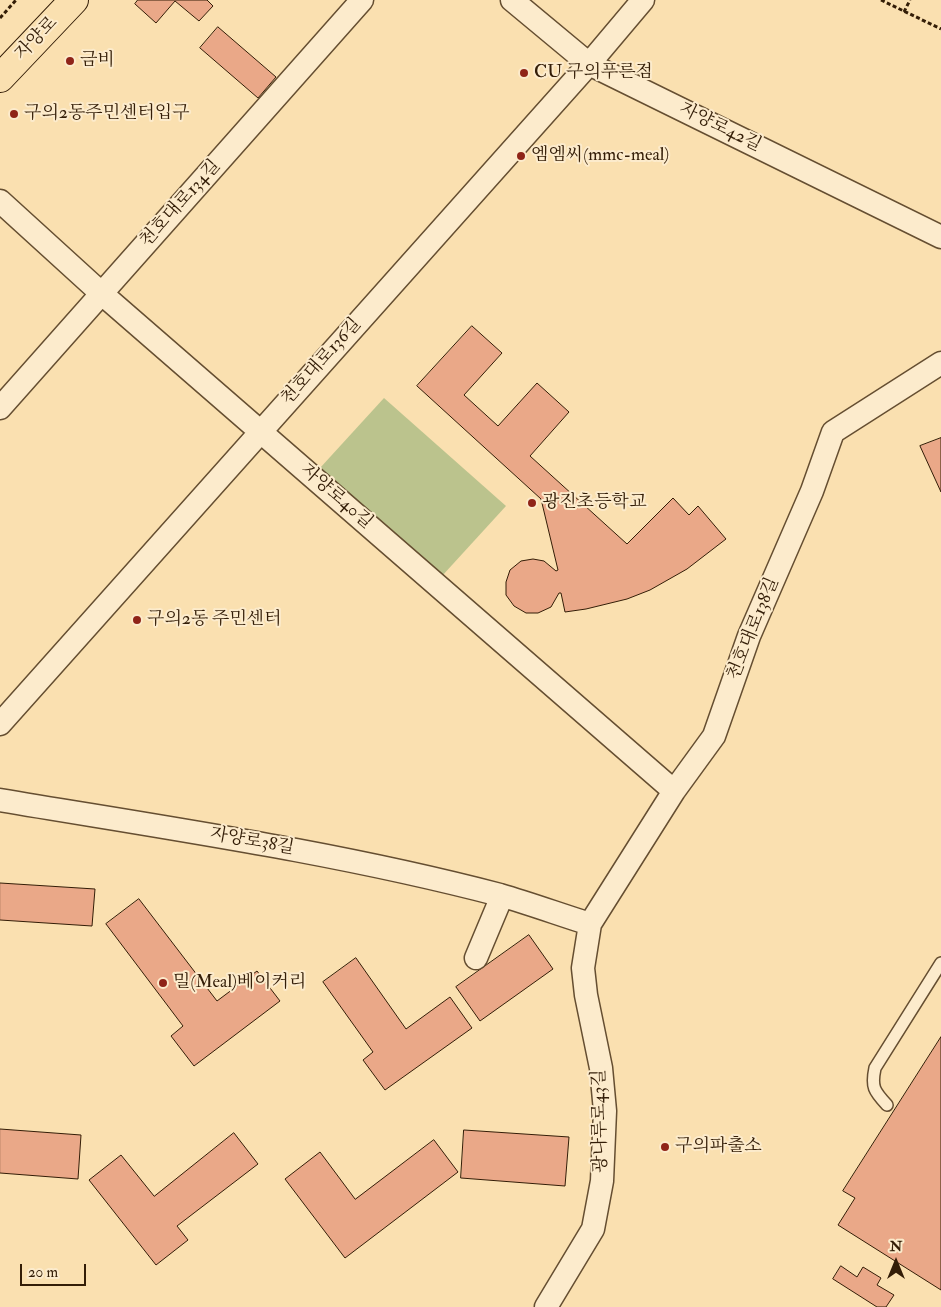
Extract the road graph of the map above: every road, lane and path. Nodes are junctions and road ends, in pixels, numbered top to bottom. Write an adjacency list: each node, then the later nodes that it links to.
1 (16, 0): 9 (path)
2 (74, 0): 12 (main road, 자양로)
3 (362, 0): 15 (street, 천호대로134길)
4 (512, 0): 11 (street, 자양로42길)
5 (643, 0): 11 (street, 천호대로136길)
6 (881, 0): 8 (path)
7 (910, 0): 8 (path)
8 (904, 12): 10 (path)
9 (0, 18)
10 (941, 29)
11 (589, 64): 14 (street, 자양로42길); 18 (street, 천호대로136길)
12 (0, 78)
13 (0, 201): 15 (street, 자양로40길)
14 (941, 237)
15 (101, 293): 17 (street, 천호대로134길); 18 (street, 자양로40길)
16 (941, 363): 20 (street, 천호대로138길)
17 (0, 408)
18 (261, 431): 19 (street, 천호대로136길); 20 (street, 자양로40길)
19 (0, 724)
20 (674, 791): 23 (street, 천호대로138길)
21 (0, 800): 22 (street, 자양로38길)
22 (502, 896): 23 (street, 자양로38길); 24 (street)
23 (590, 924): 27 (street, 광나루로43길)
24 (476, 958)
25 (941, 963): 26 (lane)
26 (887, 1104)
27 (546, 1307)

